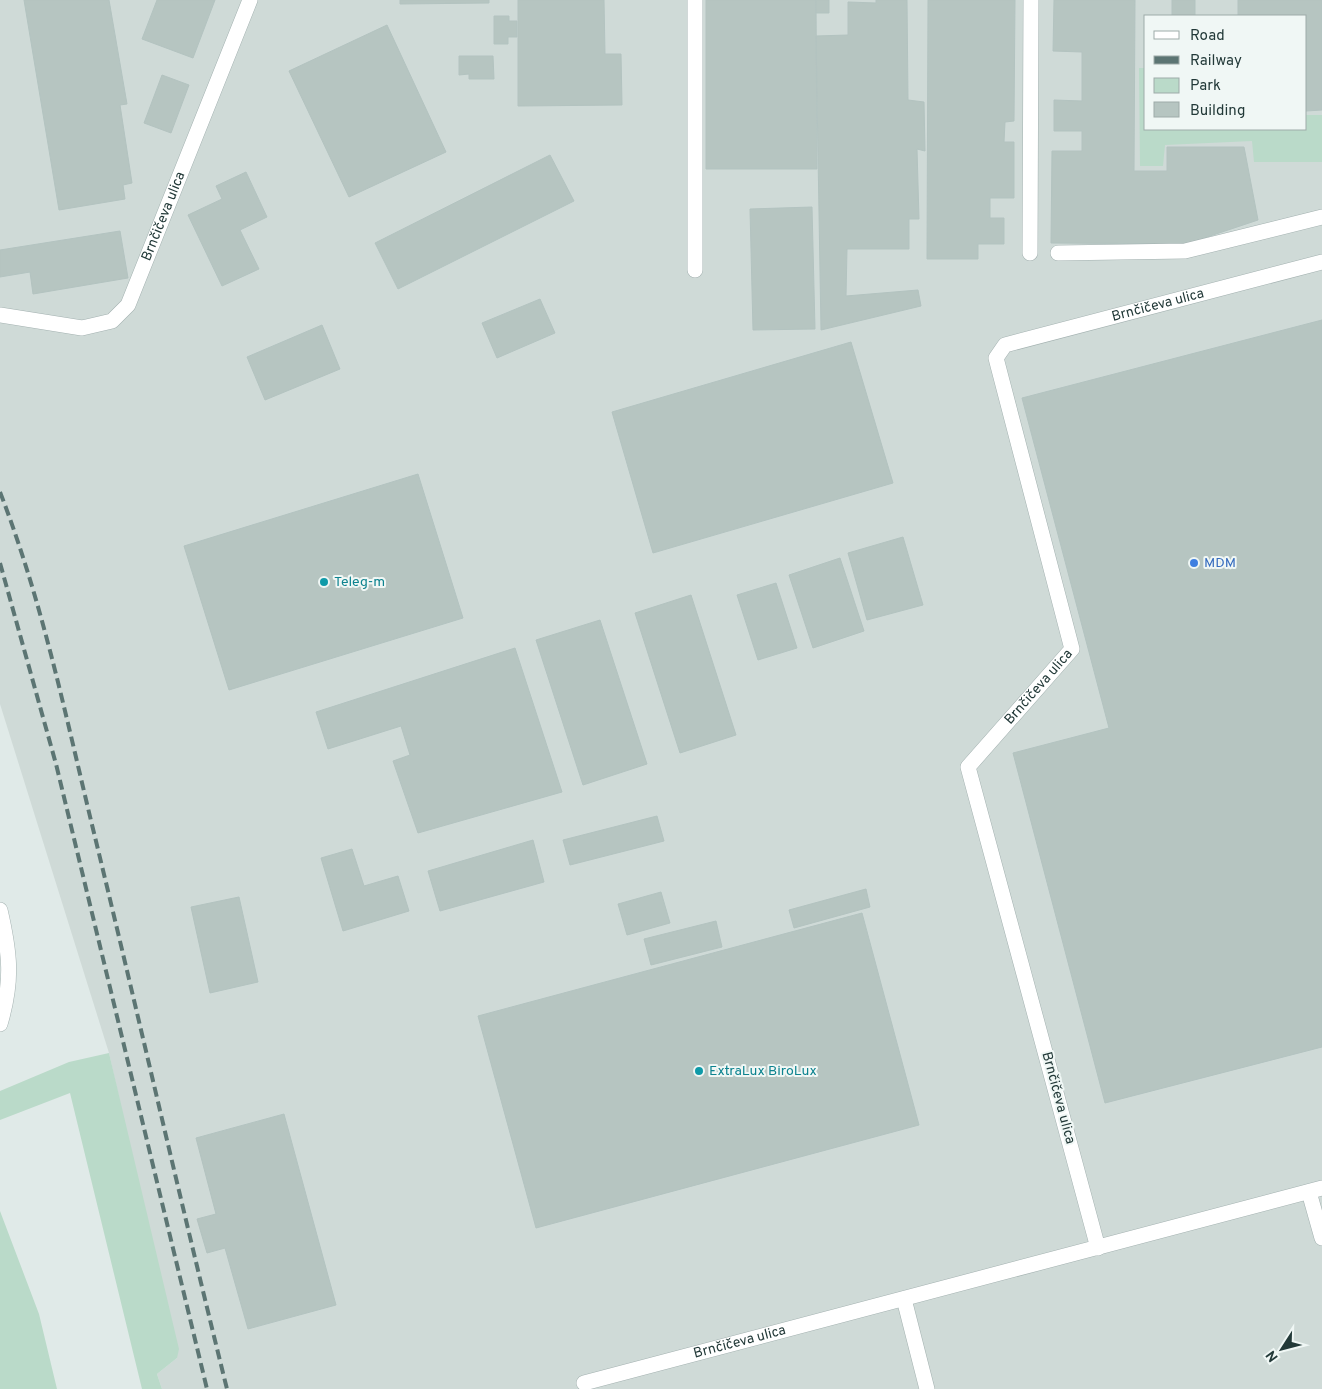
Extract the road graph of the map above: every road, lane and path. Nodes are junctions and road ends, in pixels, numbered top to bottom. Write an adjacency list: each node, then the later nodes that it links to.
1 (250, 0): 9 (street, Brnčičeva ulica)
2 (695, 0): 8 (street)
3 (1032, 0): 5 (street)
4 (1322, 217): 6 (street)
5 (1030, 253)
6 (1058, 253)
7 (1322, 262): 14 (street, Brnčičeva ulica)
8 (696, 270)
9 (0, 315)
10 (0, 910): 11 (street)
11 (0, 1024)
12 (1315, 1190): 13 (street, Brnčičeva ulica); 14 (street, Brnčičeva ulica)
13 (1322, 1238)
14 (1098, 1248): 15 (street, Brnčičeva ulica)
15 (904, 1299): 16 (street, Brnčičeva ulica); 17 (street)
16 (584, 1383)
17 (927, 1389)

